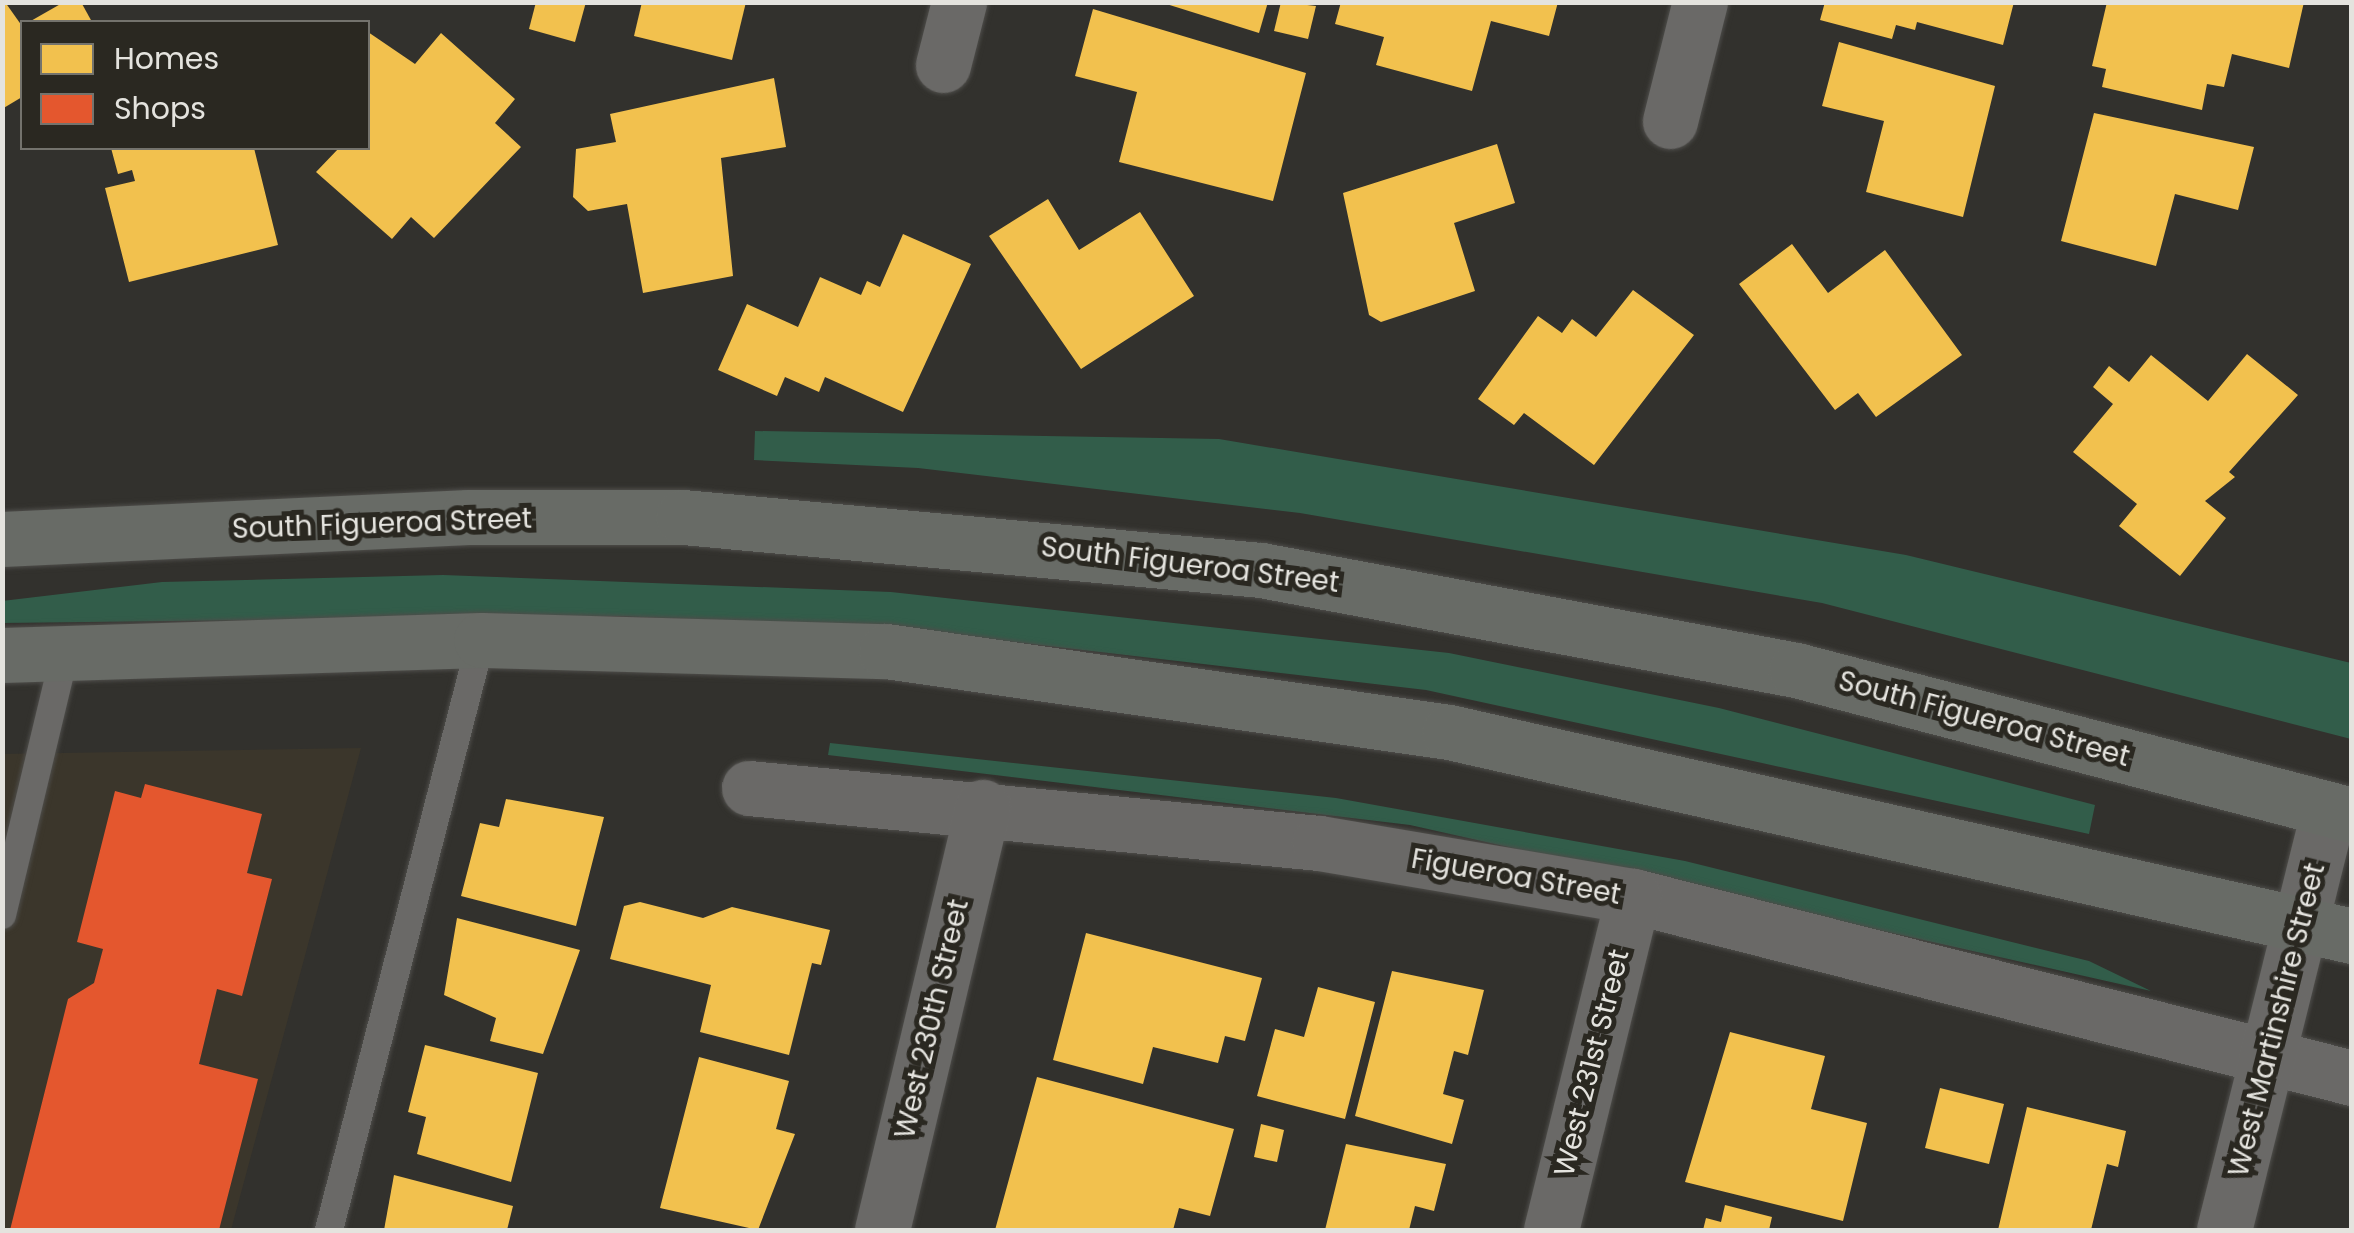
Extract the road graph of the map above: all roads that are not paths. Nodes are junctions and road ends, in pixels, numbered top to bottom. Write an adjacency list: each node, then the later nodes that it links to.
1 (959, 2): 3 (street)
2 (1700, 2): 4 (street)
3 (943, 65)
4 (1670, 120)
5 (2, 539): 11 (main road, South Figueroa Street)
6 (481, 640): 7 (main road); 14 (main road); 17 (lane)
7 (65, 652): 8 (main road); 13 (lane)
8 (2, 654)
9 (749, 788): 10 (street, Figueroa Street)
10 (983, 807): 12 (street, Figueroa Street); 18 (street, West 230th Street)
11 (2340, 812): 14 (street, West Martinshire Street)
12 (1633, 896): 15 (street, Figueroa Street); 19 (street, West 231st Street)
13 (2, 915)
14 (2326, 930): 15 (street, West Martinshire Street)
15 (2267, 1057): 16 (street, Figueroa Street); 20 (street, West Martinshire Street)
16 (2352, 1078)
17 (330, 1230)
18 (882, 1230)
19 (1551, 1230)
20 (2224, 1230)

